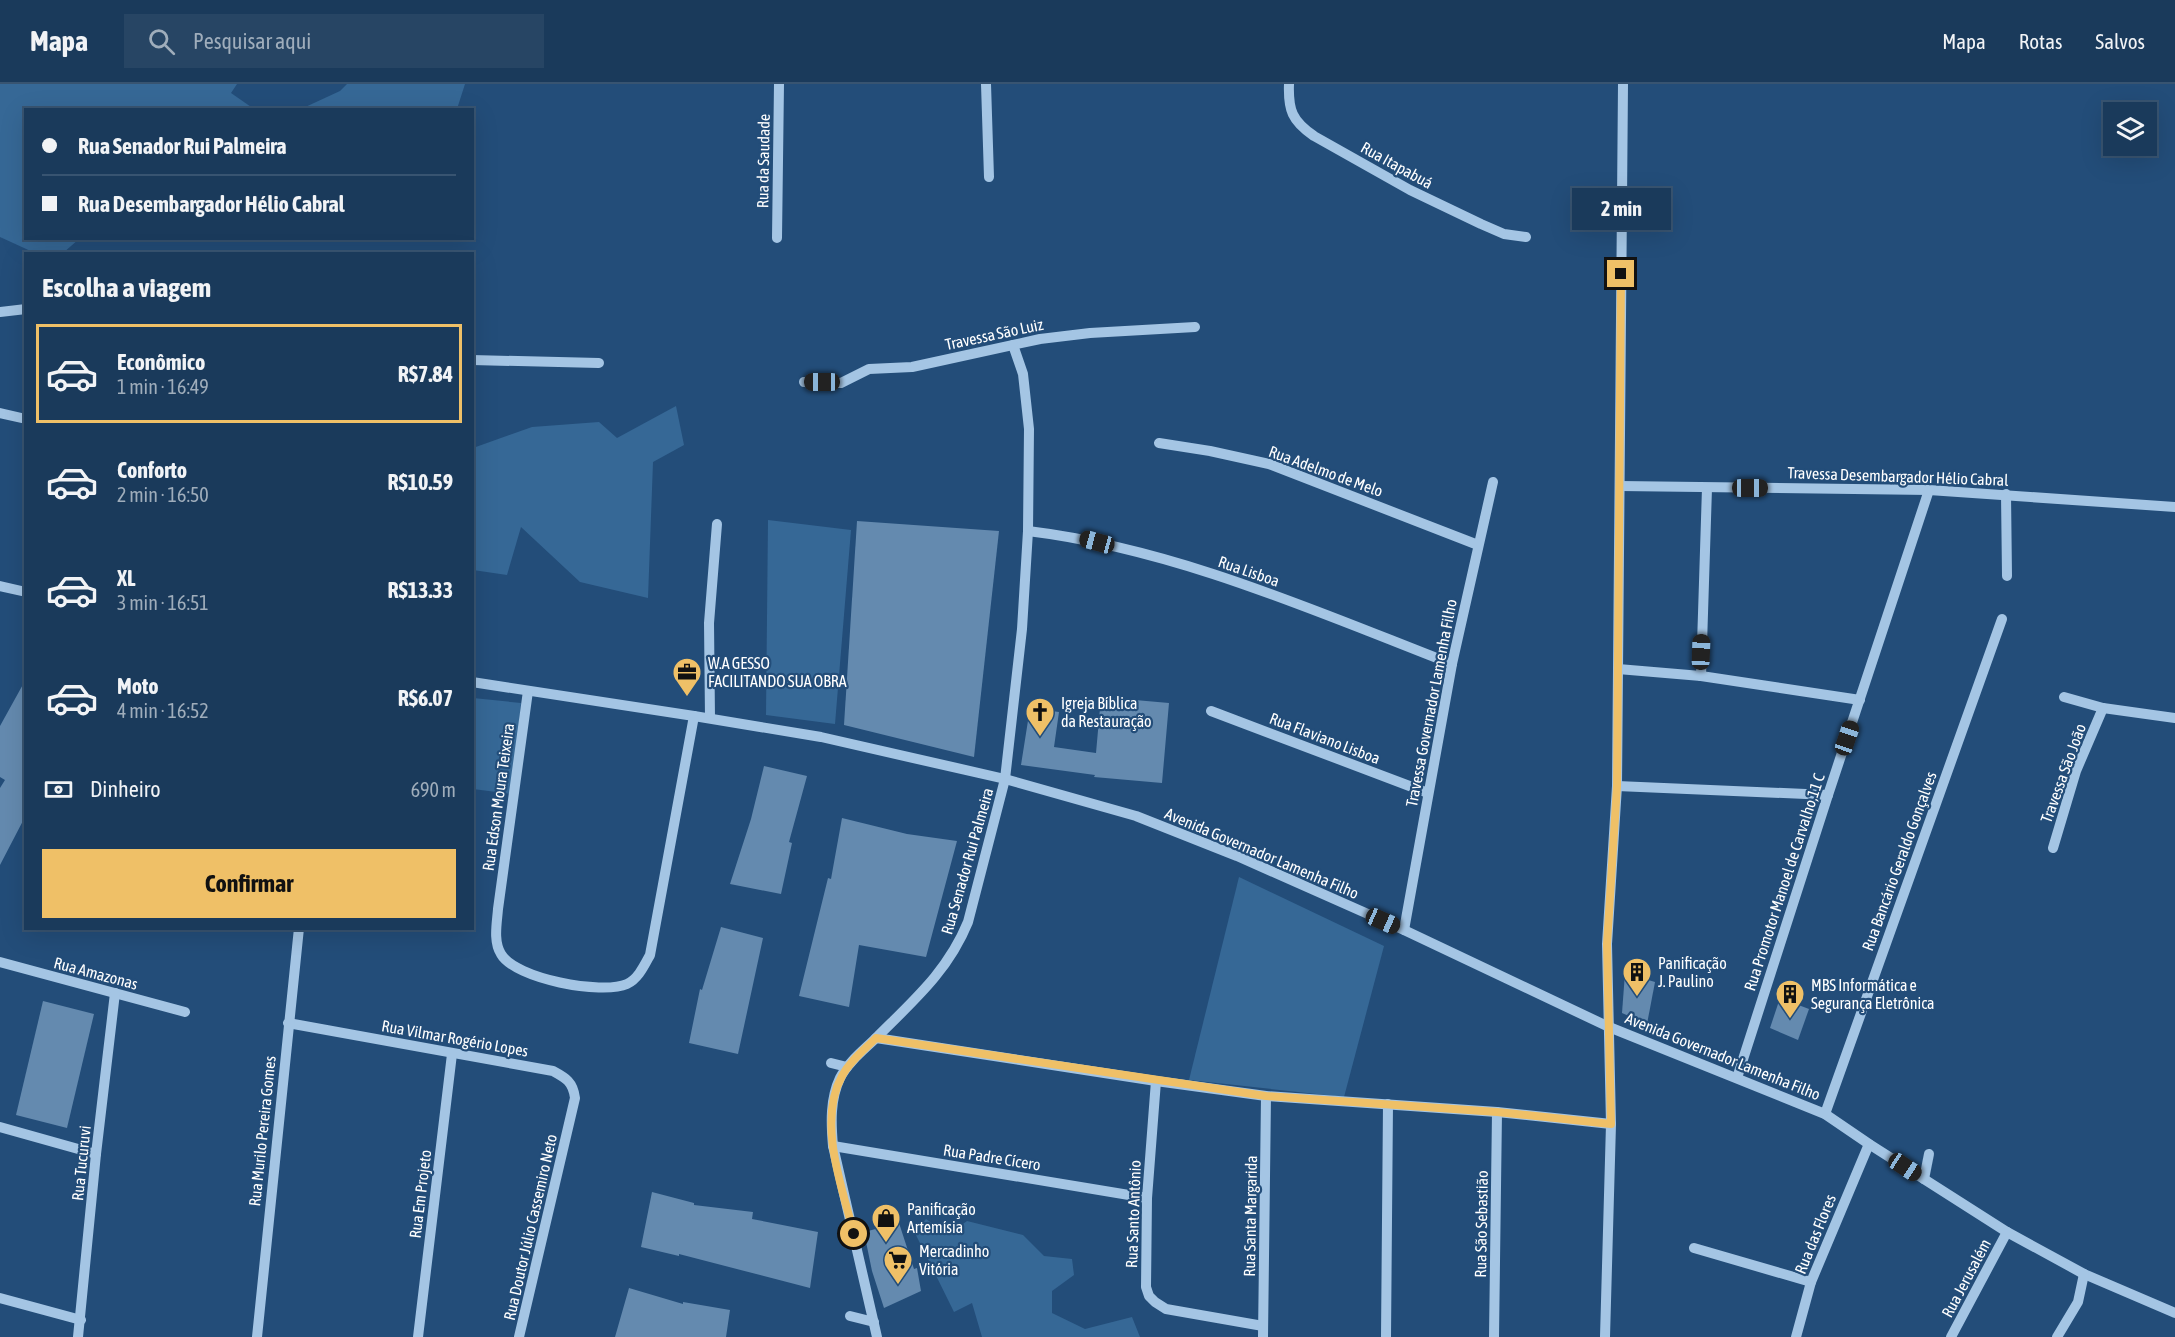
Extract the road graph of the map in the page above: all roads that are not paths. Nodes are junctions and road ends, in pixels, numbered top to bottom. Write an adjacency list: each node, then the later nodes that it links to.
1 (779, 84): 7 (street, Rua da Saudade)
2 (986, 84): 5 (street)
3 (1289, 84): 6 (street, Rua Itapabuá)
4 (1623, 84): 19 (street)
5 (989, 177)
6 (1526, 237)
7 (777, 238)
8 (24, 309): 9 (street)
9 (0, 312)
10 (1195, 327): 11 (street, Travessa São Luiz)
11 (1013, 345): 14 (street, Travessa São Luiz); 25 (street, Rua Senador Rui Palmeira)
12 (474, 360): 13 (street)
13 (599, 363)
14 (804, 382)
15 (0, 413): 16 (street)
16 (24, 419)
17 (1159, 443): 26 (street, Rua Adelmo de Melo)
18 (1493, 482): 26 (street, Travessa Governador Lamenha Filho)
19 (1620, 486): 20 (street, Travessa Desembargador Hélio Cabral); 32 (street)
20 (1707, 488): 21 (street, Travessa Desembargador Hélio Cabral); 33 (street)
21 (1929, 490): 22 (street, Travessa Desembargador Hélio Cabral); 37 (street, Rua Promotor Manoel de Carvalho,11 C)
22 (2006, 494): 23 (street, Travessa Desembargador Hélio Cabral); 27 (street)
23 (2175, 507)
24 (717, 524): 41 (street)
25 (1028, 531): 31 (street, Rua Lisboa); 43 (street, Rua Senador Rui Palmeira)
26 (1478, 545): 31 (street, Travessa Governador Lamenha Filho)
27 (2007, 576)
28 (0, 586): 29 (street)
29 (24, 592)
30 (2002, 619): 64 (street, Rua Bancário Geraldo Gonçalves)
31 (1452, 664): 45 (street, Travessa Governador Lamenha Filho)
32 (1618, 669): 33 (street); 44 (street)
33 (1701, 676): 37 (street)
34 (474, 682): 35 (street, Avenida Governador Lamenha Filho)
35 (528, 691): 40 (street, Avenida Governador Lamenha Filho); 40 (street, Rua Edson Moura Teixeira)
36 (2064, 697): 38 (street, Travessa São João)
37 (1860, 699): 46 (street, Rua Promotor Manoel de Carvalho,11 C)
38 (2103, 708): 42 (street, Travessa São João); 47 (street, Travessa São João)
39 (1211, 711): 45 (street, Rua Flaviano Lisboa)
40 (694, 716): 41 (street, Avenida Governador Lamenha Filho)
41 (710, 718): 43 (street, Avenida Governador Lamenha Filho)
42 (2175, 718)
43 (1005, 779): 49 (street, Avenida Governador Lamenha Filho); 55 (street, Rua Senador Rui Palmeira)
44 (1617, 786): 46 (street); 54 (street)
45 (1428, 793): 49 (street, Travessa Governador Lamenha Filho)
46 (1828, 795): 59 (street, Rua Promotor Manoel de Carvalho,11 C)
47 (2053, 848)
48 (299, 930): 53 (street, Rua Murilo Pereira Gomes)
49 (1404, 930): 54 (street, Avenida Governador Lamenha Filho)
50 (0, 962): 51 (street, Rua Amazonas)
51 (115, 993): 52 (street, Rua Amazonas); 70 (street, Rua Tucuruvi)
52 (185, 1012)
53 (288, 1023): 56 (street, Rua Vilmar Rogério Lopes); 85 (street, Rua Murilo Pereira Gomes)
54 (1609, 1027): 59 (street, Avenida Governador Lamenha Filho); 66 (street)
55 (876, 1038): 58 (street, Rua Senador Rui Palmeira); 60 (street)
56 (452, 1054): 65 (street, Rua Vilmar Rogério Lopes); 86 (street, Rua Em Projeto)
57 (831, 1063): 58 (street)
58 (847, 1067): 69 (street, Rua Senador Rui Palmeira)
59 (1737, 1078): 64 (street, Avenida Governador Lamenha Filho)
60 (1156, 1081): 61 (street); 73 (street, Rua Santo Antônio)
61 (1266, 1096): 62 (street); 83 (street, Rua Santa Margarida)
62 (1388, 1104): 63 (street); 89 (street)
63 (1497, 1112): 66 (street); 90 (street, Rua São Sebastião)
64 (1825, 1113): 68 (street, Avenida Governador Lamenha Filho)
65 (569, 1124): 87 (street, Rua Doutor Júlio Cassemiro Neto)
66 (1611, 1124): 91 (street)
67 (0, 1127): 70 (street)
68 (1869, 1144): 72 (street, Avenida Governador Lamenha Filho); 77 (street, Rua das Flores)
69 (833, 1146): 73 (street, Rua Padre Cícero); 82 (street, Rua Senador Rui Palmeira)
70 (96, 1154): 81 (street, Rua Tucuruvi)
71 (1929, 1154): 72 (street)
72 (1924, 1179): 74 (street, Avenida Governador Lamenha Filho)
73 (1147, 1198): 83 (street, Rua Santo Antônio)
74 (2007, 1232): 76 (street, Avenida Governador Lamenha Filho); 93 (street, Rua Jerusalém)
75 (1694, 1248): 77 (street)
76 (2084, 1274): 79 (street, Avenida Governador Lamenha Filho); 94 (street)
77 (1811, 1282): 92 (street, Rua das Flores)
78 (0, 1298): 81 (street)
79 (2175, 1313)
80 (850, 1316): 82 (street)
81 (81, 1320): 84 (street, Rua Tucuruvi)
82 (874, 1322): 88 (street, Rua Senador Rui Palmeira)
83 (1263, 1331)
84 (78, 1337)
85 (257, 1337)
86 (418, 1337)
87 (519, 1337)
88 (877, 1337)
89 (1386, 1337)
90 (1494, 1337)
91 (1605, 1337)
92 (1796, 1337)
93 (1951, 1337)
94 (2057, 1337)

